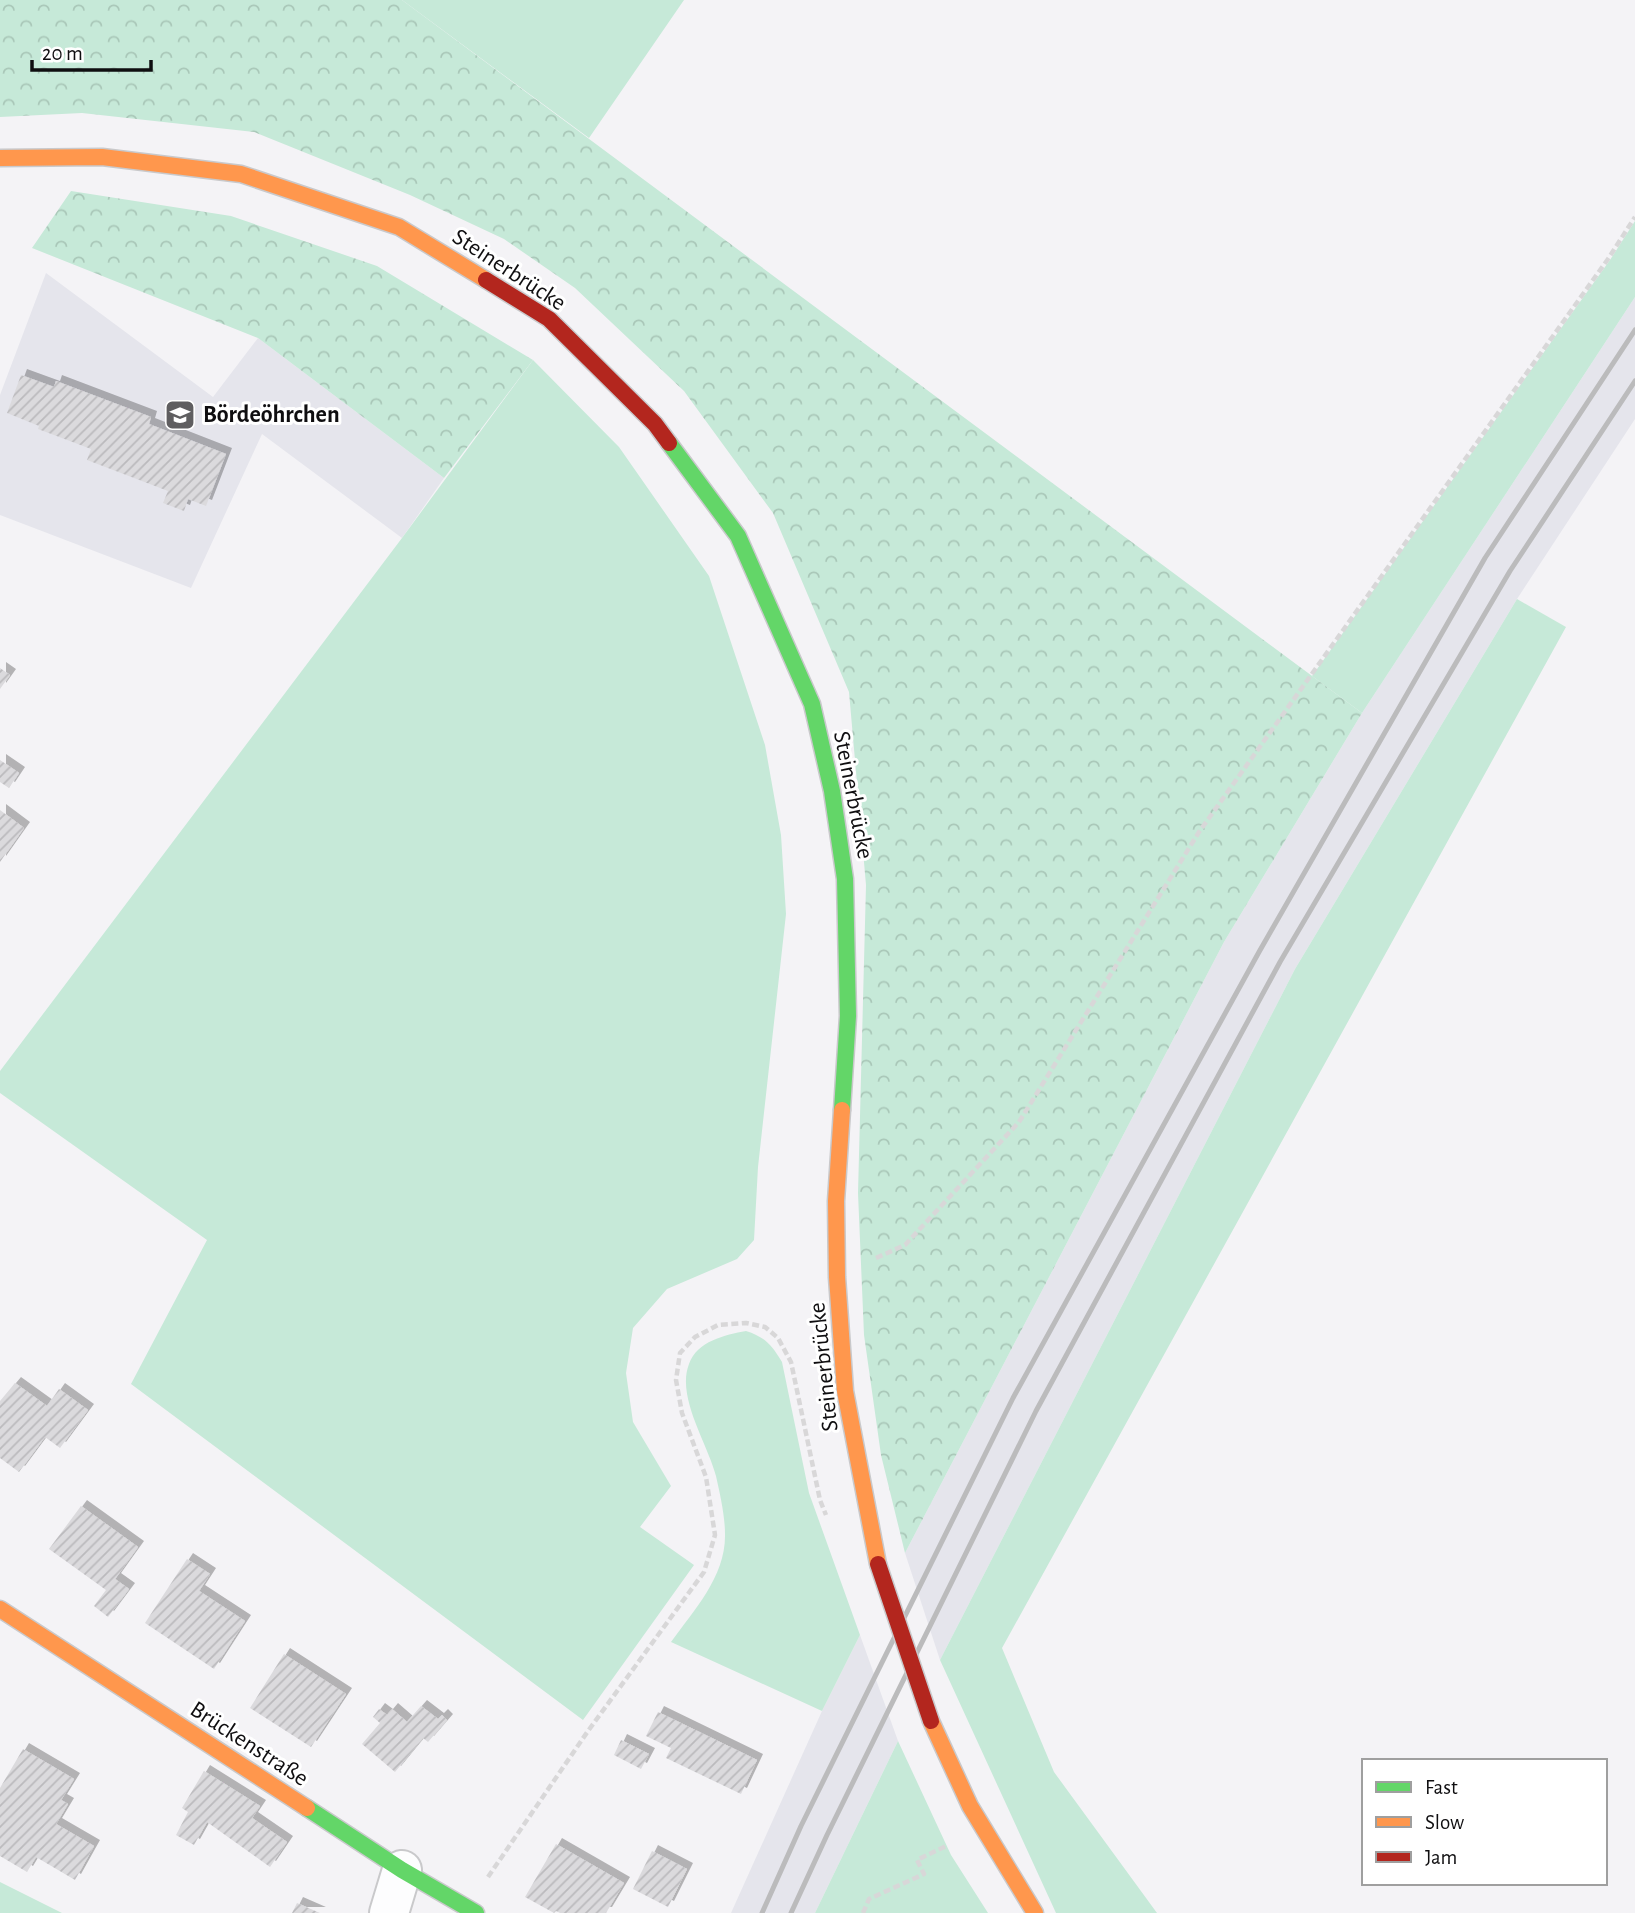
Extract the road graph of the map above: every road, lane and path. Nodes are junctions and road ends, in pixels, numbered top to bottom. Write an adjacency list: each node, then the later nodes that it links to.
1 (0, 158): 3 (street, Steinerbrücke)
2 (1635, 217): 3 (path)
3 (837, 1277): 11 (street, Steinerbrücke, bridge)
4 (829, 1525): 8 (path)
5 (0, 1609): 7 (street, Brückenstraße)
6 (958, 1840): 10 (path)
7 (402, 1870): 8 (street, Brückenstraße); 9 (street)
8 (471, 1910)
9 (389, 1913)
10 (863, 1913)
11 (1035, 1913)

